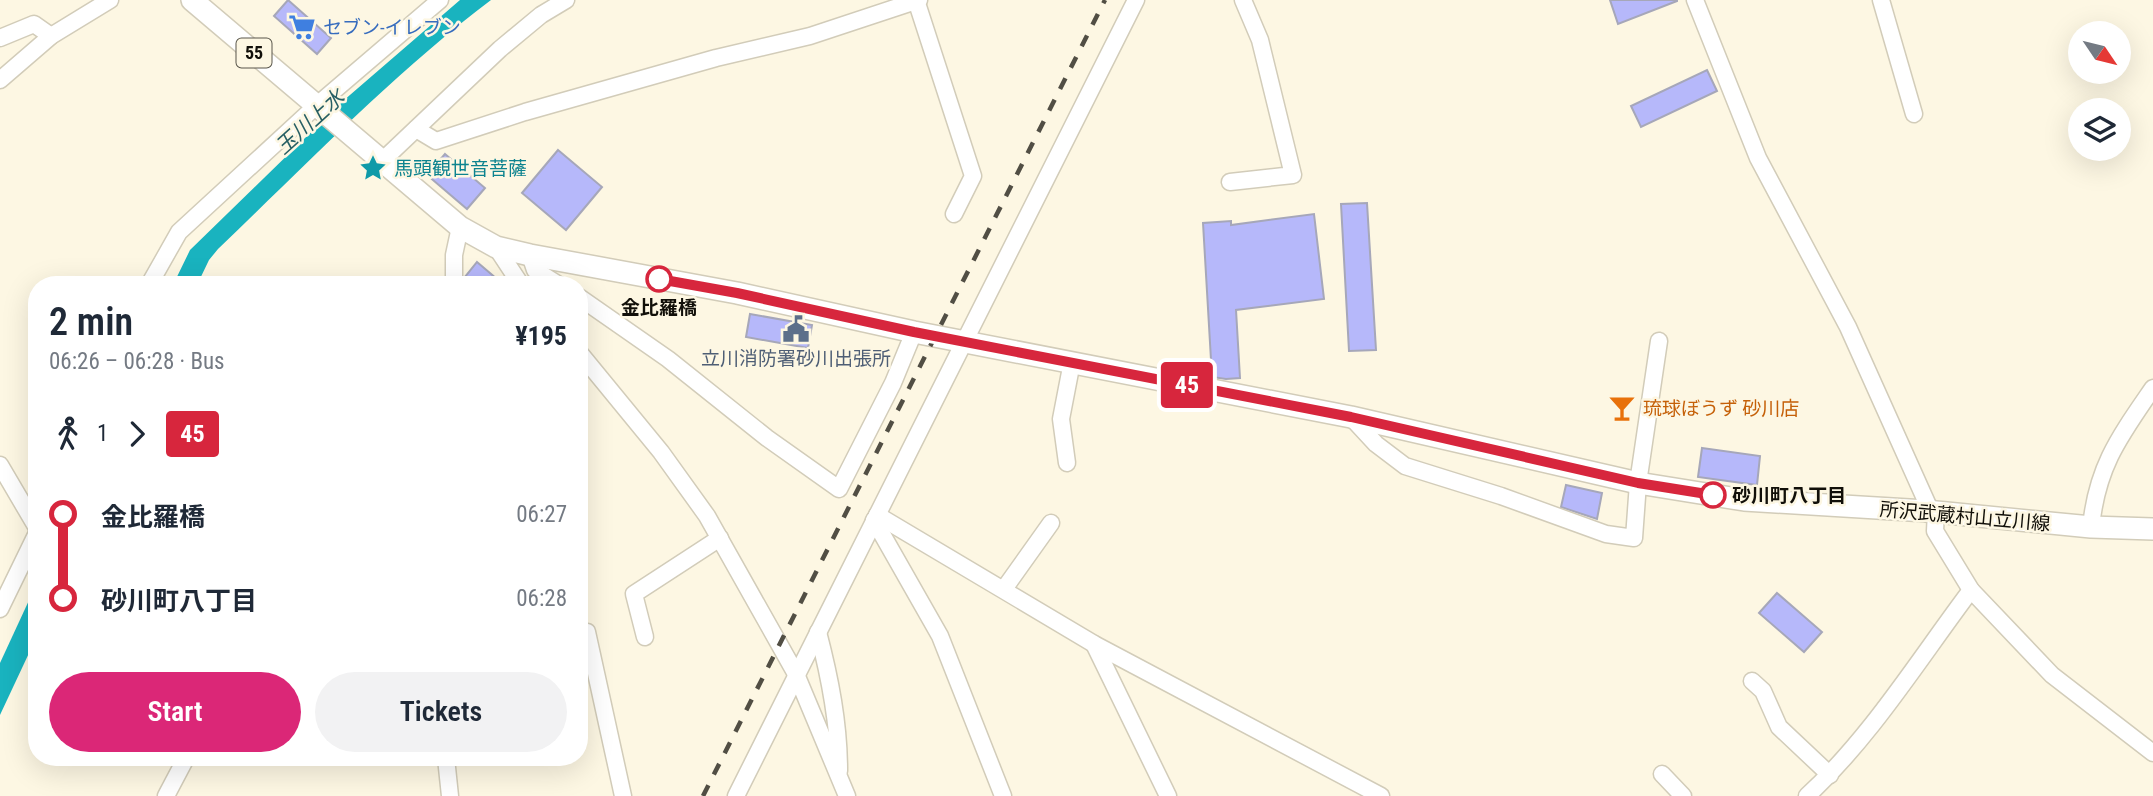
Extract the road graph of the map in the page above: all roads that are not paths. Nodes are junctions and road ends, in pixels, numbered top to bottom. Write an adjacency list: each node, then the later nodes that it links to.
1 (110, 0): 10 (street)
2 (192, 0): 13 (main road, 55)
3 (440, 0): 13 (street)
4 (566, 0): 15 (street)
5 (917, 0): 15 (street); 18 (street)
6 (1136, 0): 28 (street)
7 (1243, 0): 17 (street)
8 (1695, 0): 37 (street)
9 (1881, 0): 14 (street)
10 (51, 36): 11 (street); 12 (street)
11 (0, 38)
12 (0, 80)
13 (319, 109): 16 (main road, 55); 22 (street)
14 (1914, 114)
15 (416, 130): 16 (street)
16 (374, 154): 19 (main road, 所沢武蔵村山立川線 / 55)
17 (1230, 182)
18 (954, 214)
19 (460, 227): 20 (main road, 所沢武蔵村山立川線 / 55); 23 (street)
20 (496, 247): 21 (main road, 所沢武蔵村山立川線 / 55); 24 (street)
21 (530, 254): 25 (street); 27 (main road, 所沢武蔵村山立川線 / 55)
22 (154, 276)
23 (454, 276)
24 (516, 276)
25 (545, 276)
26 (588, 304): 27 (street)
27 (914, 332): 28 (main road, 所沢武蔵村山立川線 / 55)
28 (964, 341): 30 (main road, 所沢武蔵村山立川線 / 55); 39 (street)
29 (1659, 341): 36 (street)
30 (1072, 362): 33 (main road, 所沢武蔵村山立川線 / 55); 34 (street)
31 (588, 363): 43 (street)
32 (2153, 388): 41 (street)
33 (1351, 417): 36 (main road, 所沢武蔵村山立川線 / 55); 36 (street)
34 (1067, 463)
35 (0, 465): 38 (street)
36 (1638, 483): 37 (main road, 所沢武蔵村山立川線 / 55)
37 (1934, 512): 41 (main road, 所沢武蔵村山立川線 / 55); 46 (street)
38 (28, 514)
39 (875, 518): 45 (street); 48 (street); 65 (street)
40 (1051, 523): 45 (street)
41 (2091, 527): 42 (main road, 所沢武蔵村山立川線 / 55)
42 (2153, 530)
43 (720, 538): 49 (street); 52 (street)
44 (28, 549): 47 (street)
45 (1004, 589): 51 (street)
46 (1970, 590): 54 (street); 58 (street)
47 (0, 609)
48 (818, 632): 52 (street); 59 (street)
49 (645, 636)
50 (588, 637): 62 (street)
51 (1094, 644): 66 (street); 67 (street)
52 (796, 674): 59 (street); 63 (street)
53 (1752, 681): 58 (street)
54 (2153, 753)
55 (182, 766): 60 (street)
56 (447, 766): 61 (street)
57 (1662, 774): 68 (street)
58 (1830, 775): 69 (street)
59 (839, 777): 64 (street)
60 (166, 796)
61 (450, 796)
62 (623, 796)
63 (736, 796)
64 (847, 796)
65 (1003, 796)
66 (1168, 796)
67 (1381, 796)
68 (1683, 796)
69 (1807, 796)

